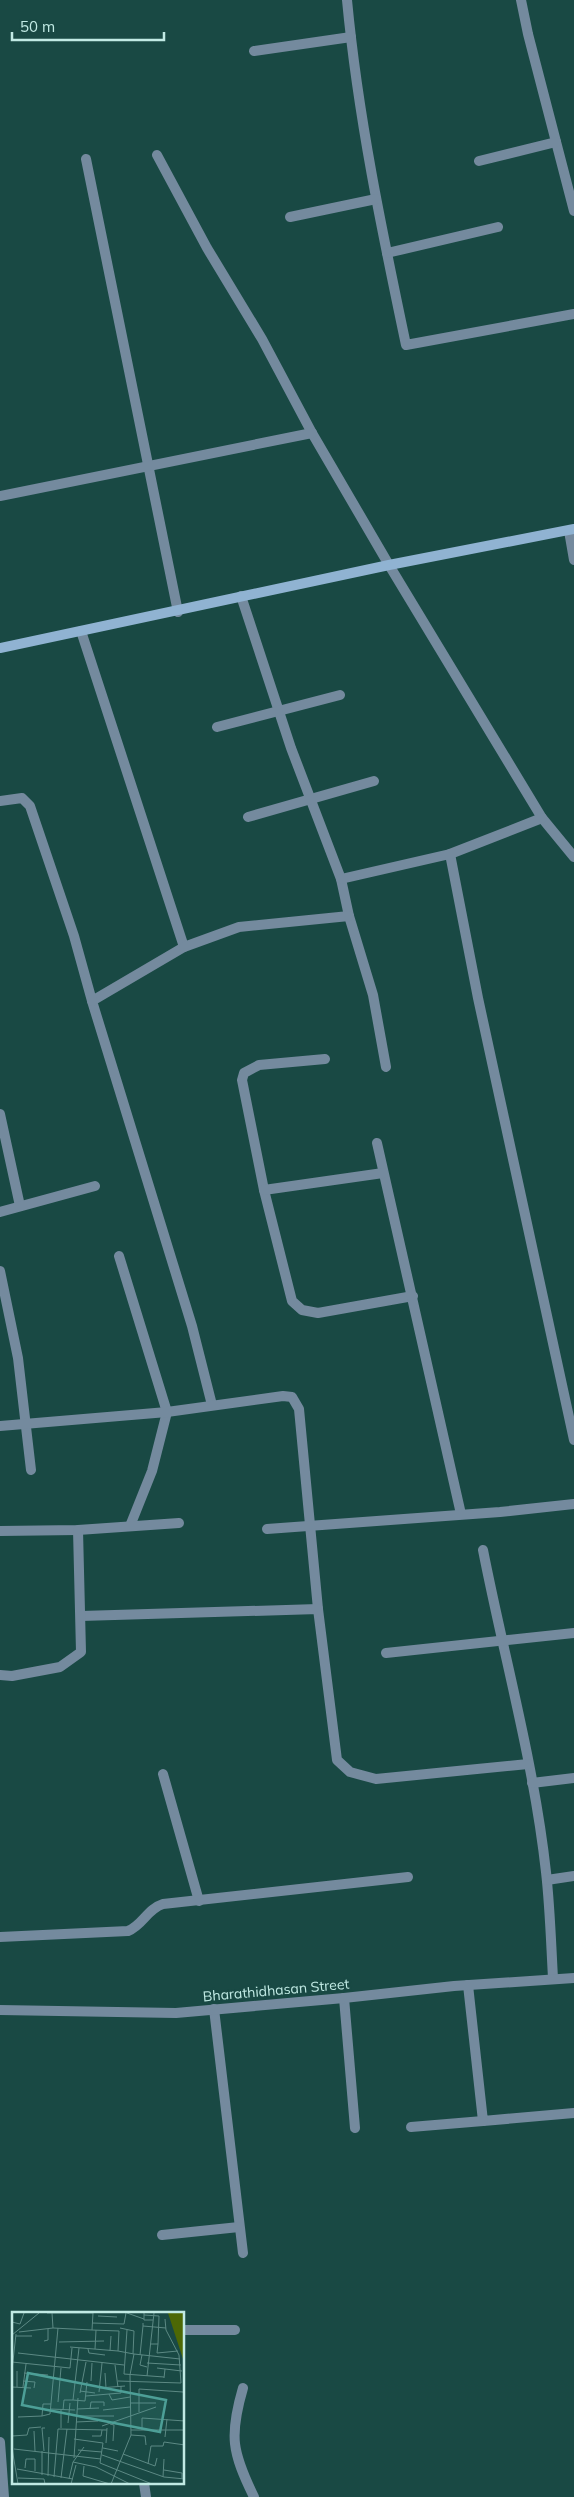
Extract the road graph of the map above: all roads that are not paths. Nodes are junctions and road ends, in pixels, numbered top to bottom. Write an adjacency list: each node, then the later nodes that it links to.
1 (347, 0): 3 (street)
2 (521, 0): 5 (street)
3 (350, 37): 4 (street); 9 (street)
4 (254, 51)
5 (556, 142): 8 (street); 10 (street)
6 (157, 156): 15 (street)
7 (86, 159): 16 (street)
8 (479, 161)
9 (376, 199): 11 (street); 13 (street)
10 (574, 211)
11 (290, 217)
12 (498, 227): 13 (street)
13 (387, 253): 14 (street)
14 (574, 314)
15 (312, 433): 16 (street); 20 (street)
16 (150, 467): 17 (street); 22 (street)
17 (0, 494)
18 (571, 530): 19 (street); 20 (street)
19 (574, 560)
20 (389, 565): 21 (street); 32 (street)
21 (241, 596): 22 (street); 26 (street)
22 (178, 612): 23 (street)
23 (81, 631): 24 (street); 37 (street)
24 (0, 648)
25 (340, 695): 26 (street)
26 (279, 711): 27 (street); 29 (street)
27 (217, 727)
28 (374, 782): 29 (street)
29 (311, 800): 31 (street); 35 (street)
30 (0, 801): 38 (street)
31 (248, 817)
32 (542, 818): 33 (street); 34 (street)
33 (450, 854): 35 (street); 55 (street)
34 (574, 858)
35 (341, 879): 36 (street)
36 (349, 916): 37 (street); 40 (street)
37 (184, 946): 38 (street)
38 (92, 1001): 51 (street)
39 (325, 1059): 45 (street)
40 (386, 1066)
41 (0, 1114): 46 (street)
42 (377, 1143): 43 (street)
43 (383, 1173): 45 (street); 50 (street)
44 (95, 1186): 46 (street)
45 (264, 1190): 50 (street)
46 (20, 1206): 47 (street)
47 (0, 1212)
48 (119, 1256): 52 (street)
49 (0, 1271): 53 (street)
50 (412, 1296): 58 (street)
51 (212, 1405): 52 (street); 61 (street)
52 (167, 1412): 53 (street); 60 (street)
53 (26, 1423): 54 (street); 56 (street)
54 (0, 1426)
55 (574, 1440)
56 (31, 1470)
57 (574, 1504): 58 (street)
58 (461, 1514): 61 (street)
59 (179, 1523): 60 (street)
60 (130, 1526): 63 (street)
61 (309, 1526): 62 (street); 66 (street)
62 (267, 1529)
63 (78, 1530): 64 (street); 67 (street)
64 (0, 1531)
65 (483, 1550): 69 (street)
66 (318, 1609): 67 (street); 72 (street)
67 (81, 1616): 71 (street)
68 (574, 1633): 69 (street)
69 (500, 1640): 70 (street); 72 (street)
70 (386, 1653)
71 (0, 1675)
72 (528, 1764): 75 (street)
73 (163, 1774): 79 (street)
74 (574, 1778): 75 (street)
75 (532, 1783): 78 (street)
76 (574, 1876): 78 (street)
77 (408, 1877): 79 (street)
78 (547, 1880): 81 (street)
79 (199, 1900): 80 (street)
80 (0, 1938)
81 (553, 1978): 82 (street, Bharathidhasan Street); 83 (street, Bharathidhasan Street)
82 (574, 1978)
83 (468, 1985): 84 (street, Bharathidhasan Street); 88 (street)
84 (344, 1998): 85 (street, Bharathidhasan Street); 90 (street)
85 (214, 2009): 86 (street, Bharathidhasan Street); 91 (street)
86 (0, 2010)
87 (574, 2113): 88 (street)
88 (483, 2121): 89 (street)
89 (411, 2127)
90 (355, 2128)
91 (239, 2227): 92 (street); 93 (street)
92 (162, 2235)
93 (243, 2253)
94 (185, 2330): 95 (street)
95 (235, 2330)
96 (243, 2388): 101 (street)
97 (0, 2442): 99 (street)
98 (144, 2484): 100 (street)
99 (4, 2497)
100 (146, 2497)
101 (254, 2497)

